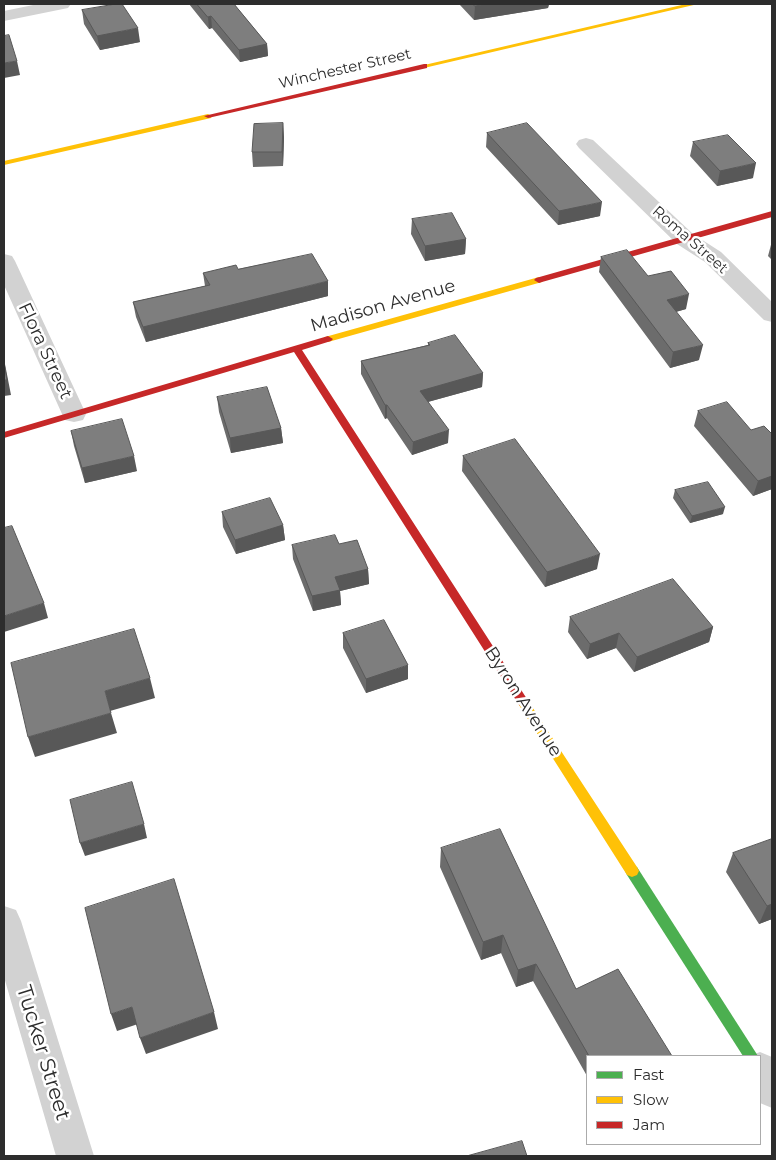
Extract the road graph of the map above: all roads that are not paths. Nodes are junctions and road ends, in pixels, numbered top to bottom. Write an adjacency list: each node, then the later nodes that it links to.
1 (694, 4): 5 (street, Winchester Street)
2 (50, 5): 3 (street)
3 (4, 16)
4 (586, 144): 7 (street, Roma Street)
5 (4, 163)
6 (772, 214): 7 (street, Madison Avenue)
7 (685, 239): 9 (street, Roma Street); 10 (street, Madison Avenue)
8 (4, 261): 11 (street, Flora Street)
9 (772, 316)
10 (296, 348): 11 (street, Madison Avenue); 14 (street, Byron Avenue)
11 (74, 414): 12 (street, Madison Avenue)
12 (4, 435)
13 (4, 921): 17 (street, Tucker Street)
14 (750, 1055)
15 (761, 1072): 16 (street)
16 (772, 1090)
17 (75, 1156)

